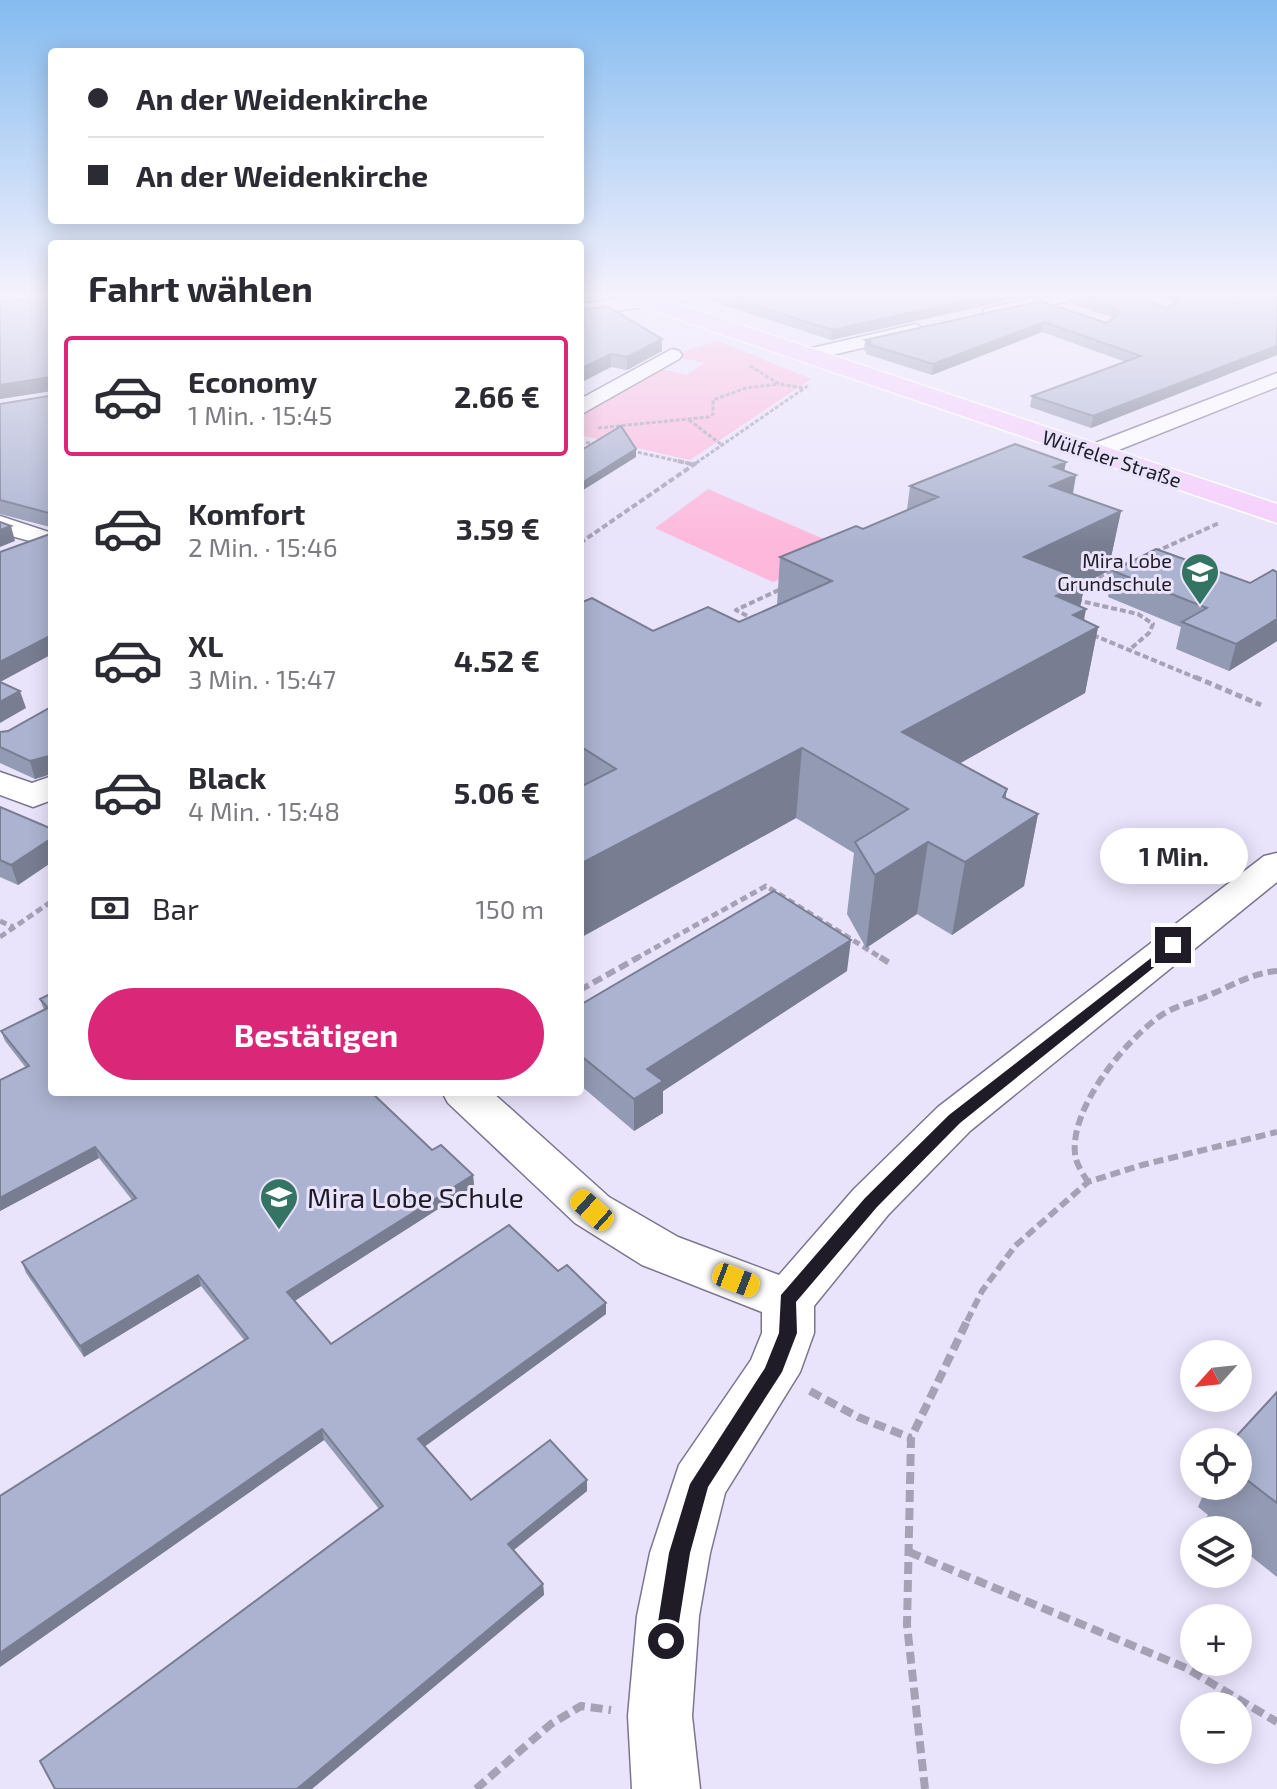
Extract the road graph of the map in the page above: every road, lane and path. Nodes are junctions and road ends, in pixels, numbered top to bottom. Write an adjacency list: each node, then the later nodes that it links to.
1 (631, 378): 6 (street)
2 (823, 378): 10 (path)
3 (874, 378): 13 (main road, Wülfeler Straße)
4 (1277, 379): 13 (street)
5 (779, 384): 7 (path)
6 (584, 406)
7 (689, 420): 8 (path); 10 (path)
8 (594, 429)
9 (584, 443): 11 (path)
10 (722, 445): 14 (path)
11 (607, 446)
12 (621, 449): 14 (path)
13 (1093, 452): 15 (main road, Wülfeler Straße)
14 (695, 465): 19 (path)
15 (1266, 510): 22 (path)
16 (0, 524): 17 (street)
17 (48, 538)
18 (48, 540): 21 (street)
19 (584, 540)
20 (1099, 547): 22 (path)
21 (11, 555)
22 (1115, 569): 24 (path)
23 (793, 584): 26 (path)
24 (1081, 586)
25 (1066, 598): 28 (path)
26 (762, 624)
27 (1090, 633): 28 (path)
28 (1129, 650): 29 (path)
29 (1261, 705)
30 (0, 782): 31 (street)
31 (48, 788)
32 (1277, 864): 43 (street)
33 (48, 904): 35 (path)
34 (0, 921): 35 (path)
35 (14, 928): 36 (path)
36 (0, 937)
37 (891, 964): 39 (path)
38 (1277, 971): 42 (path)
39 (584, 988)
40 (468, 1096): 43 (street)
41 (1277, 1132): 42 (path)
42 (1088, 1182): 45 (path)
43 (788, 1300): 44 (street)
44 (773, 1372): 45 (path); 47 (street)
45 (911, 1438): 46 (path)
46 (909, 1552): 48 (path); 51 (path)
47 (660, 1716): 49 (path); 50 (street)
48 (1277, 1722)
49 (476, 1789)
50 (666, 1789)
51 (925, 1789)

